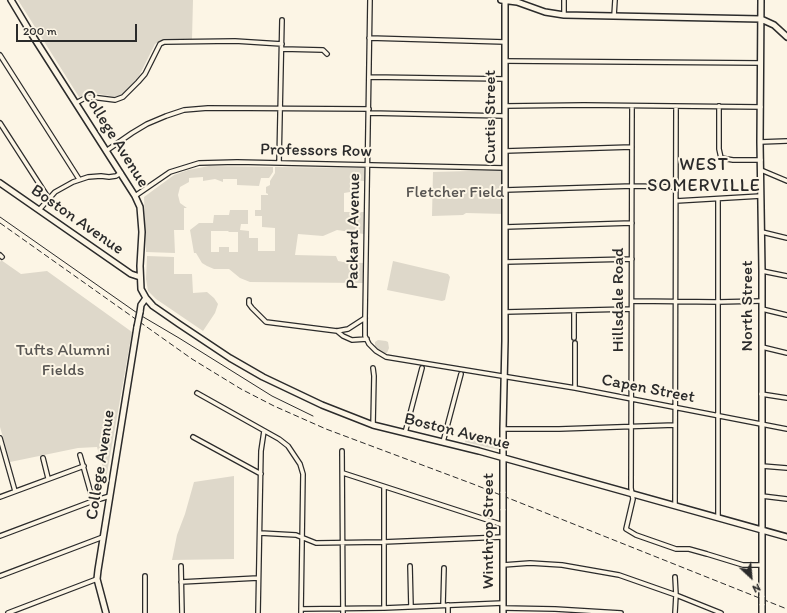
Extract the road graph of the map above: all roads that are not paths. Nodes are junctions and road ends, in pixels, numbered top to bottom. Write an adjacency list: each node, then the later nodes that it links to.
1 (12, 0): 23 (street, College Avenue)
2 (370, 0): 13 (street, Packard Avenue)
3 (501, 0): 4 (street)
4 (505, 0): 8 (street); 14 (street, Curtis Street)
5 (564, 0): 8 (street)
6 (615, 0): 9 (street)
7 (761, 0): 10 (street, North Street)
8 (564, 15): 9 (street)
9 (614, 16): 10 (street)
10 (761, 19): 12 (street); 20 (street, North Street)
11 (282, 20): 15 (street)
12 (787, 37)
13 (369, 38): 14 (street); 21 (street, Packard Avenue)
14 (505, 42): 19 (street, Curtis Street)
15 (282, 44): 16 (street); 23 (street)
16 (282, 49): 17 (street); 29 (street)
17 (326, 54)
18 (0, 55): 44 (street)
19 (505, 61): 20 (street); 22 (street, Curtis Street)
20 (761, 63): 28 (street, North Street)
21 (369, 77): 22 (street); 30 (street, Packard Avenue)
22 (505, 79): 24 (street, Curtis Street)
23 (76, 103): 36 (street, College Avenue)
24 (505, 106): 25 (street); 31 (street, Curtis Street)
25 (632, 106): 27 (street); 35 (street, Hillsdale Road)
26 (719, 106): 27 (street); 28 (street); 38 (street)
27 (676, 107): 48 (street)
28 (761, 107): 34 (street, North Street)
29 (280, 109): 30 (street); 36 (street); 39 (street)
30 (369, 111): 31 (street); 40 (street, Packard Avenue)
31 (505, 116): 37 (street, Curtis Street)
32 (0, 123): 52 (street)
33 (787, 141): 34 (street)
34 (760, 142): 38 (street, North Street)
35 (632, 147): 37 (street); 47 (street, Hillsdale Road)
36 (106, 151): 43 (street, College Avenue)
37 (505, 151): 41 (street, Curtis Street)
38 (761, 160): 42 (street, North Street)
39 (279, 163): 40 (street, Professors Row); 50 (street, Professors Row)
40 (367, 165): 41 (street, Professors Row); 77 (street, Packard Avenue)
41 (505, 168): 49 (street, Curtis Street)
42 (761, 170): 45 (street); 51 (street, North Street)
43 (121, 173): 44 (street); 50 (street, College Avenue)
44 (79, 179): 52 (street)
45 (787, 181)
46 (0, 183): 55 (street, Boston Avenue)
47 (633, 186): 48 (street); 49 (street); 56 (street, Hillsdale Road)
48 (676, 187): 54 (street)
49 (505, 190): 57 (street, Curtis Street)
50 (135, 196): 64 (street, College Avenue)
51 (761, 196): 53 (street); 58 (street, North Street)
52 (49, 199): 55 (street)
53 (718, 199): 54 (street); 71 (street)
54 (676, 201): 69 (street)
55 (39, 210): 64 (street, Boston Avenue)
56 (632, 222): 57 (street); 60 (street, Hillsdale Road)
57 (505, 226): 61 (street, Curtis Street)
58 (762, 232): 59 (street); 62 (street, North Street)
59 (787, 238)
60 (632, 259): 61 (street); 68 (street, Hillsdale Road)
61 (505, 262): 65 (street, Curtis Street)
62 (762, 270): 63 (street); 70 (street, North Street)
63 (787, 276)
64 (140, 277): 66 (street, College Avenue)
65 (504, 281): 75 (street, Winthrop Street)
66 (146, 298): 93 (street, Boston Avenue); 117 (street, College Avenue, bridge)
67 (249, 300): 78 (street)
68 (632, 301): 69 (street); 72 (street, Hillsdale Road)
69 (676, 301): 71 (street); 91 (street)
70 (762, 301): 71 (street); 73 (street, North Street)
71 (718, 302): 92 (street)
72 (631, 309): 74 (street); 90 (street, Hillsdale Road)
73 (762, 309): 76 (street); 80 (street, North Street)
74 (574, 311): 75 (street); 86 (street)
75 (504, 312): 85 (street, Winthrop Street)
76 (787, 314)
77 (365, 318): 78 (street); 79 (street, Packard Avenue)
78 (337, 331): 79 (street)
79 (367, 339): 85 (street, Capen Street)
80 (762, 347): 81 (street); 88 (street, North Street)
81 (787, 353)
82 (373, 368): 93 (street)
83 (422, 368): 100 (street)
84 (461, 374): 103 (street)
85 (504, 376): 86 (street, Capen Street); 97 (street, Winthrop Street)
86 (575, 388): 90 (street, Capen Street)
87 (197, 393): 99 (street)
88 (762, 394): 89 (street); 95 (street, North Street)
89 (787, 398)
90 (631, 399): 91 (street, Capen Street); 96 (street, Hillsdale Road)
91 (676, 409): 92 (street, Capen Street); 94 (street)
92 (718, 416): 95 (street, Capen Street); 123 (street)
93 (373, 425): 100 (street, Boston Avenue)
94 (675, 425): 96 (street); 122 (street)
95 (762, 425): 98 (street, Capen Street); 109 (street, North Street)
96 (631, 426): 97 (street); 116 (street, Hillsdale Road)
97 (503, 429): 107 (street, Winthrop Street)
98 (787, 430)
99 (264, 431): 112 (street); 129 (street)
100 (406, 433): 103 (street, Boston Avenue)
101 (193, 437): 112 (street)
102 (0, 438): 115 (street)
103 (443, 442): 107 (street, Boston Avenue)
104 (342, 451): 111 (street)
105 (80, 455): 108 (street)
106 (43, 458): 113 (street)
107 (503, 458): 116 (street, Boston Avenue); 124 (street, Winthrop Street, bridge)
108 (84, 466): 113 (street); 121 (street)
109 (762, 466): 110 (street); 118 (street, North Street)
110 (787, 468)
111 (343, 473): 114 (street); 132 (street)
112 (260, 474): 126 (street)
113 (48, 478): 115 (street)
114 (384, 486): 124 (street); 133 (street)
115 (15, 491): 119 (street)
116 (632, 493): 122 (street, Boston Avenue); 134 (street, Hillsdale Road)
117 (110, 496): 121 (street); 128 (street, College Avenue)
118 (762, 496): 120 (street); 125 (street, North Street)
119 (0, 497)
120 (787, 499)
121 (93, 501): 127 (street)
122 (675, 505): 123 (street, Boston Avenue)
123 (718, 518): 125 (street, Boston Avenue)
124 (503, 525): 130 (street, Winthrop Street)
125 (761, 530): 131 (street, Boston Avenue); 134 (street, North Street)
126 (260, 533): 129 (street); 142 (street)
127 (0, 536)
128 (103, 537): 139 (street); 143 (street, College Avenue)
129 (302, 537): 132 (street); 151 (street)
130 (503, 537): 133 (street); 137 (street, Winthrop Street)
131 (787, 537)
132 (342, 542): 133 (street); 152 (street)
133 (383, 542): 149 (street)
134 (761, 565): 162 (street, North Street, bridge)
135 (181, 566): 144 (street)
136 (410, 566): 148 (street)
137 (503, 566): 145 (street); 150 (street, Winthrop Street)
138 (444, 568): 146 (street)
139 (0, 576)
140 (145, 576): 155 (street)
141 (674, 577): 145 (street)
142 (258, 578): 144 (street); 157 (street)
143 (97, 579): 153 (street); 154 (street, College Avenue)
144 (181, 582): 156 (street)
145 (676, 595): 160 (street); 161 (street)
146 (443, 605): 147 (street); 148 (street)
147 (448, 605): 150 (street); 158 (street)
148 (411, 607): 149 (street)
149 (384, 608): 152 (street)
150 (503, 608): 159 (street)
151 (301, 611): 152 (street)
152 (343, 611)
153 (8, 613)
154 (106, 613)
155 (145, 613)
156 (182, 613)
157 (258, 613)
158 (448, 613)
159 (621, 613)
160 (675, 613)
161 (721, 613)
162 (762, 613)

